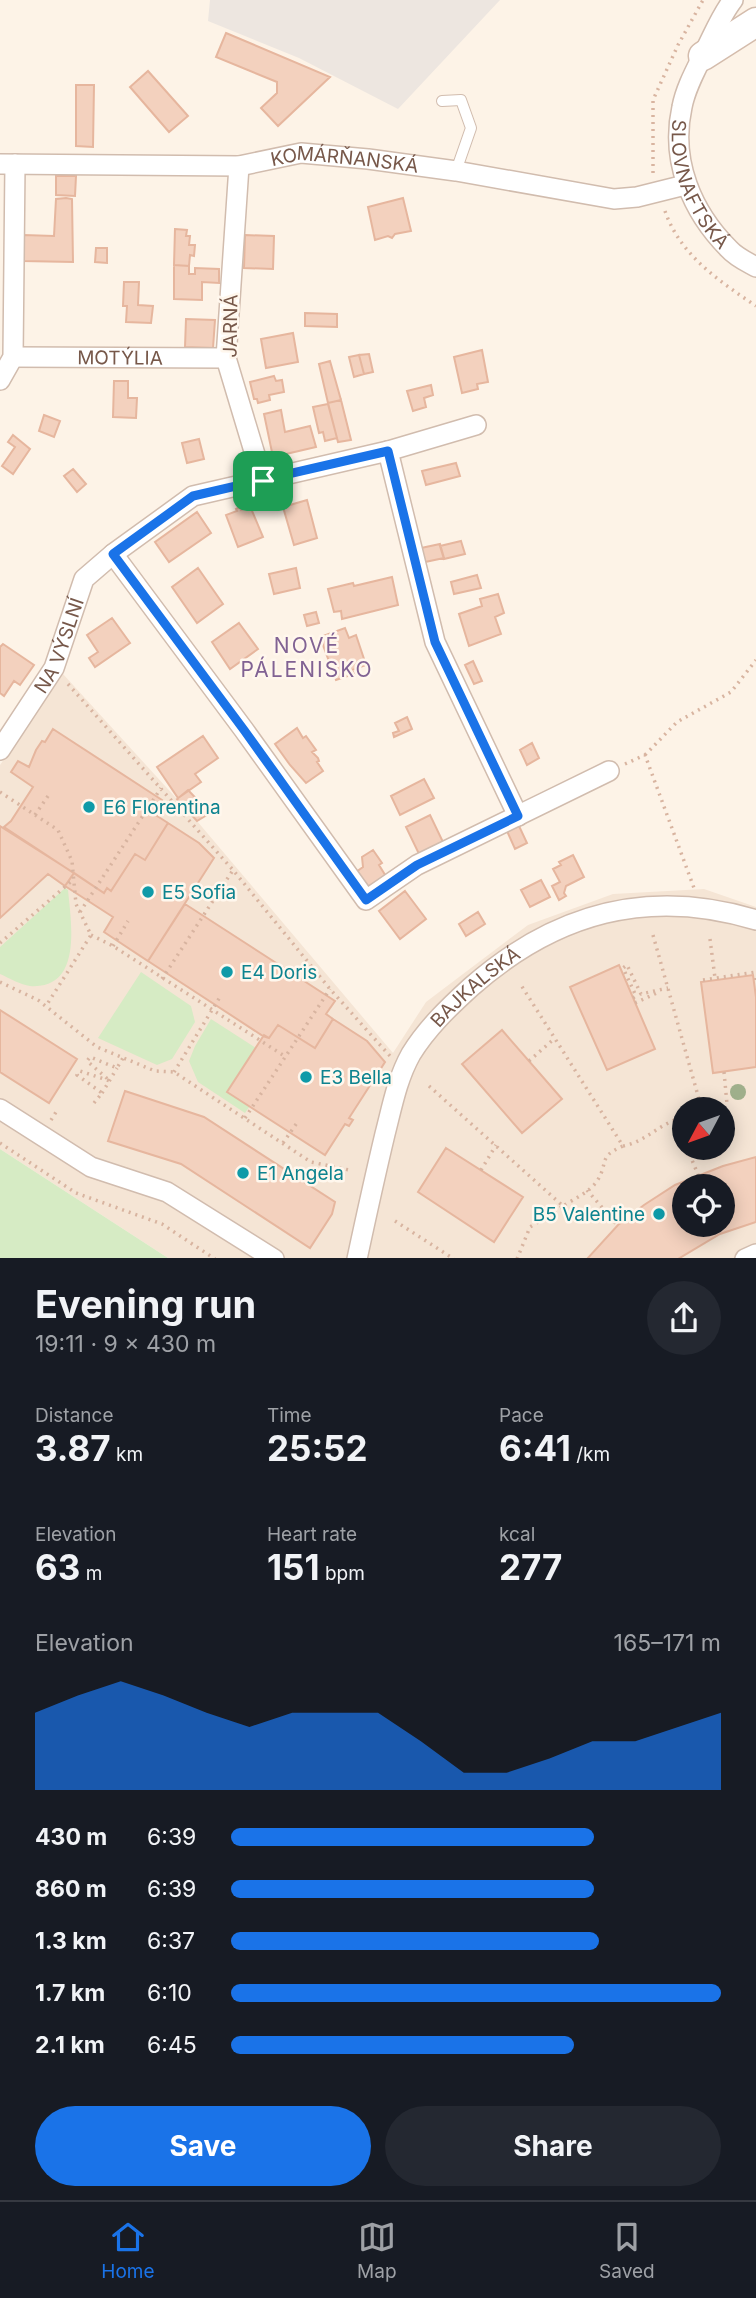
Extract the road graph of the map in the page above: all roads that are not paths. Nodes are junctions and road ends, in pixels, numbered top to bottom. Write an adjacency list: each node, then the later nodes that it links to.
1 (730, 2): 3 (street, SLOVNAFTSKÁ)
2 (756, 22): 3 (main road)
3 (703, 56): 8 (street, SLOVNAFTSKÁ)
4 (442, 101): 7 (lane)
5 (7, 164): 6 (street, KOMÁRŇANSKÁ); 10 (street)
6 (239, 166): 7 (street, KOMÁRŇANSKÁ); 11 (street, JARNÁ)
7 (456, 171): 8 (street, KOMÁRŇANSKÁ)
8 (685, 184): 9 (street, SLOVNAFTSKÁ)
9 (756, 267)
10 (13, 357): 11 (street, MOTÝLIA); 12 (street)
11 (226, 358): 15 (street, JARNÁ)
12 (0, 380)
13 (475, 425): 14 (street, NA VÝSLNÍ)
14 (388, 451): 15 (street, NA VÝSLNÍ); 19 (street)
15 (263, 481): 16 (street, NA VÝSLNÍ)
16 (113, 554): 17 (street, NA VÝSLNÍ); 19 (street)
17 (0, 750)
18 (609, 771): 19 (street)
19 (518, 816)
20 (756, 920): 24 (street, BAJKALSKÁ)
21 (0, 1109): 23 (street)
22 (756, 1254): 25 (street)
23 (274, 1258)
24 (357, 1258)
25 (745, 1258)

